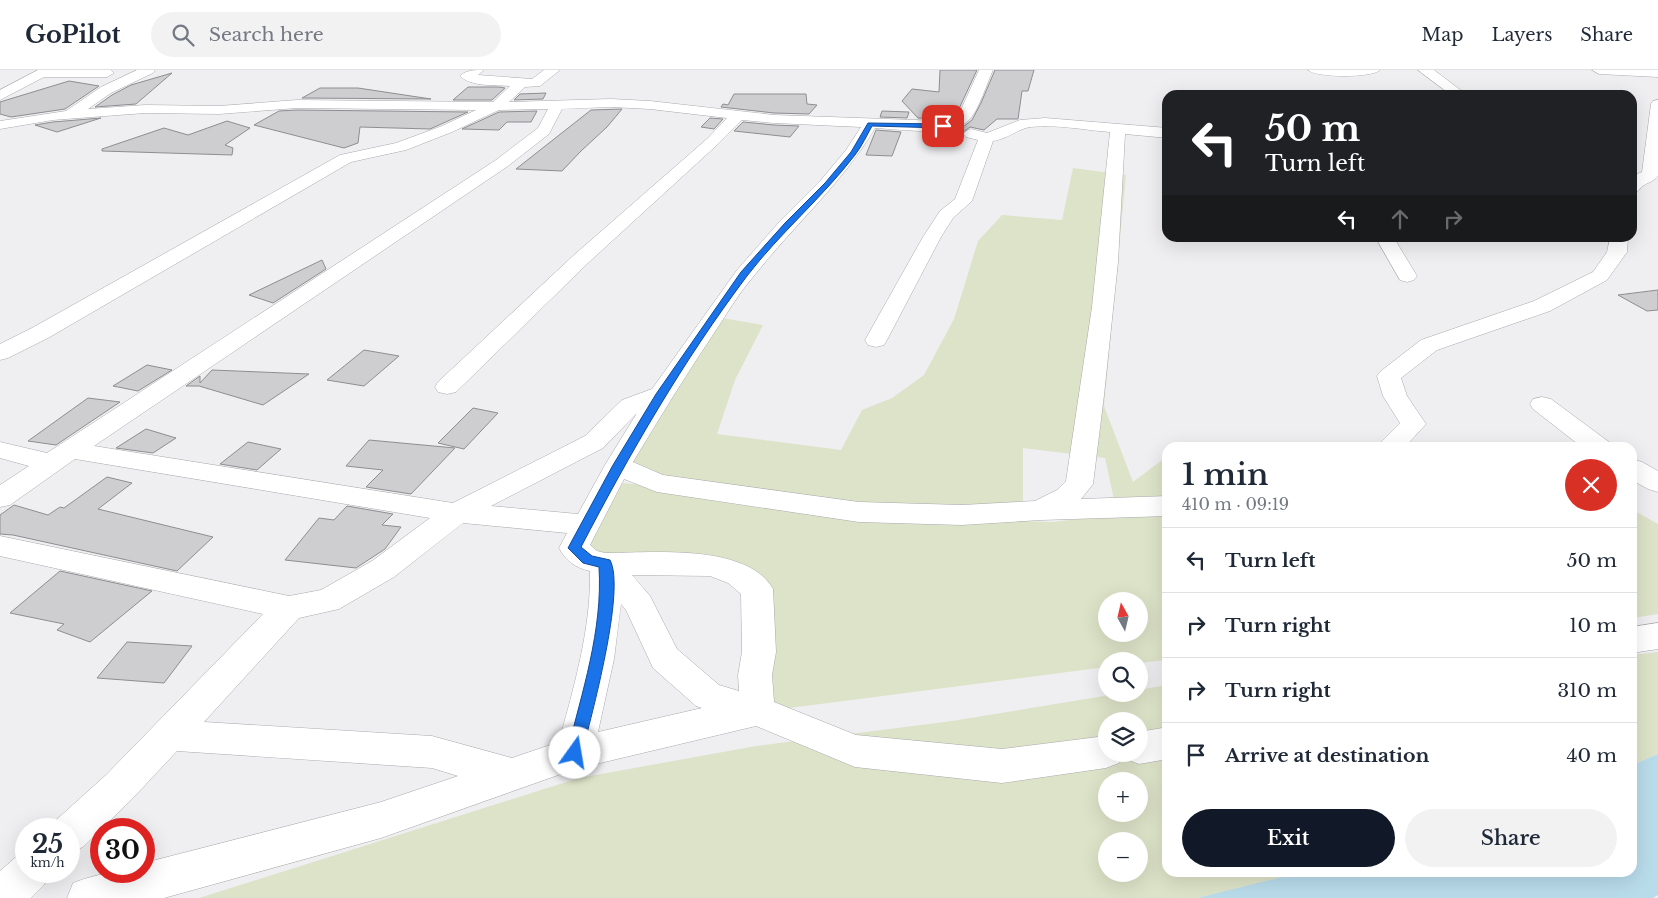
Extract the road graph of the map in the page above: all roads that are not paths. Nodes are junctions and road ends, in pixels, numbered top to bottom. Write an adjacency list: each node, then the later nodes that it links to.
1 (148, 70): 18 (street)
2 (477, 70): 12 (street)
3 (553, 70): 12 (street)
4 (986, 70): 22 (street)
5 (1315, 70): 6 (street)
6 (1372, 70)
7 (1425, 70): 13 (street)
8 (1599, 70): 11 (street)
9 (46, 71): 10 (street); 14 (street)
10 (107, 73)
11 (1658, 73)
12 (522, 84): 17 (street)
13 (1453, 90)
14 (0, 96)
15 (557, 104): 17 (street); 19 (street); 40 (street)
16 (1658, 104): 23 (street)
17 (496, 106): 18 (street); 33 (street)
18 (70, 114): 21 (street)
19 (737, 116): 20 (street); 34 (street)
20 (870, 124): 22 (street); 35 (street)
21 (0, 125)
22 (943, 126): 26 (street)
23 (1657, 126): 27 (street)
24 (1118, 128): 25 (street); 26 (street); 46 (street)
25 (1162, 132)
26 (987, 138): 32 (street)
27 (1655, 180): 28 (street)
28 (1637, 183)
29 (1386, 242): 31 (street)
30 (1618, 242): 37 (street)
31 (1407, 276)
32 (876, 340)
33 (0, 353)
34 (447, 387)
35 (661, 394): 41 (street); 47 (street)
36 (1542, 404): 38 (street)
37 (1394, 442)
38 (1592, 442)
39 (0, 450): 40 (street)
40 (60, 456): 44 (street); 47 (street)
41 (618, 465): 46 (street); 48 (street)
42 (1637, 471): 43 (street)
43 (1658, 483)
44 (0, 498)
45 (1162, 506): 46 (street)
46 (1041, 510)
47 (457, 513): 48 (street); 51 (street)
48 (585, 526): 50 (street)
49 (0, 546): 51 (street)
50 (605, 564): 54 (street); 54 (street); 58 (street)
51 (289, 608): 55 (street)
52 (1658, 636): 53 (street)
53 (1637, 639)
54 (757, 711): 58 (street); 59 (street)
55 (168, 736): 60 (street); 61 (street)
56 (1162, 744): 57 (street)
57 (1148, 746)
58 (575, 753): 60 (street)
59 (1098, 753)
60 (510, 774): 64 (street)
61 (80, 823)
62 (18, 883): 63 (street)
63 (2, 898)
64 (88, 898)

